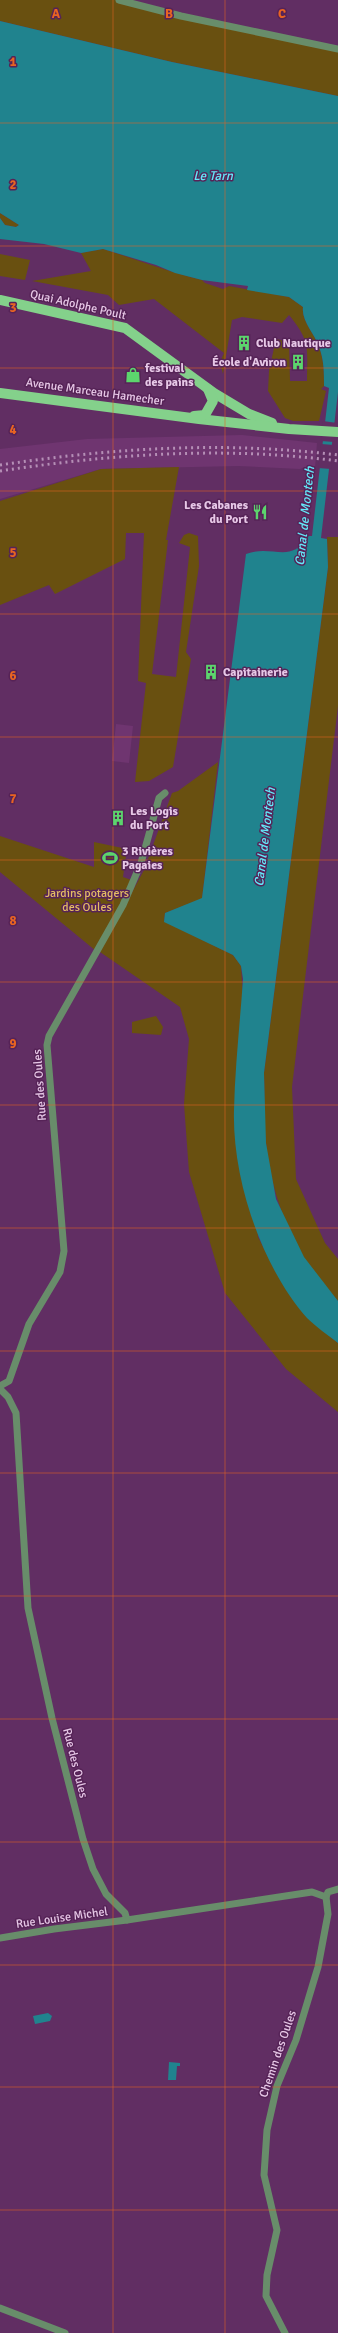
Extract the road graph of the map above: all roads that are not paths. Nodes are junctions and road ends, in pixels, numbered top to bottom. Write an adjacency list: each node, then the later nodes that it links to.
1 (119, 0): 2 (street)
2 (338, 49)
3 (0, 300): 4 (main road, Quai Adolphe Poult)
4 (207, 387): 6 (main road, Avenue Marceau Hamecher); 7 (main road, Quai Adolphe Poult)
5 (0, 393): 6 (main road, Avenue Marceau Hamecher)
6 (186, 418): 7 (main road, Avenue Marceau Hamecher)
7 (289, 429): 8 (main road)
8 (338, 432)
9 (165, 793): 10 (street, Rue des Oules)
10 (0, 1387): 13 (street, Rue des Oules)
11 (338, 1889): 12 (street)
12 (326, 1897): 13 (street); 17 (street, Chemin des Oules)
13 (127, 1920): 14 (street, Rue Louise Michel)
14 (0, 1938)
15 (0, 2308): 16 (street)
16 (65, 2333)
17 (285, 2333)

